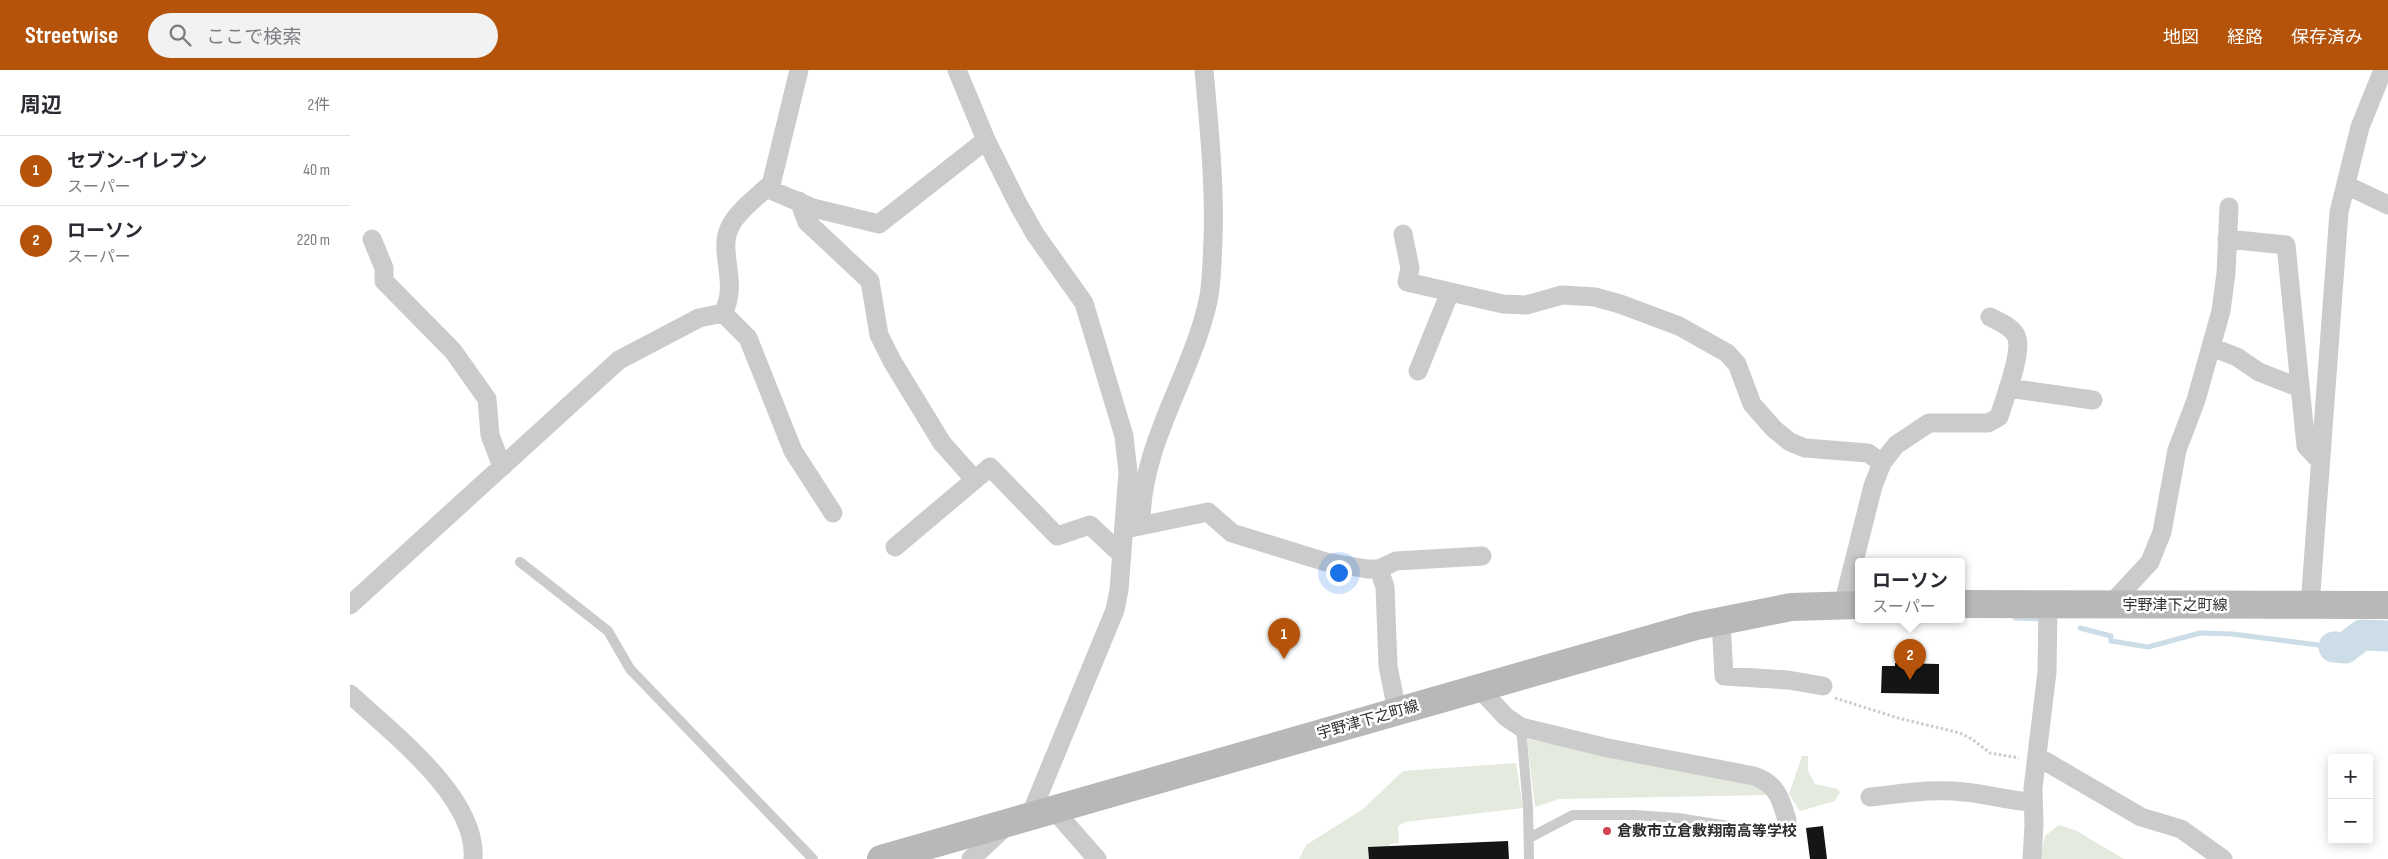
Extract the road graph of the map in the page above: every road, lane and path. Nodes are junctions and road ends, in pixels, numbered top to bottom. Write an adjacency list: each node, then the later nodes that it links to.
1 (799, 70): 7 (street)
2 (957, 70): 5 (street)
3 (1204, 70): 27 (street)
4 (2382, 72): 6 (street)
5 (986, 140): 8 (street); 27 (street)
6 (2346, 185): 9 (street); 22 (street)
7 (770, 189): 8 (street); 15 (street)
8 (799, 201): 25 (street)
9 (2388, 205)
10 (2229, 207): 13 (street)
11 (1403, 234): 14 (street)
12 (372, 239): 24 (street)
13 (2228, 239): 17 (street); 20 (street)
14 (1450, 292): 18 (street); 23 (street)
15 (723, 312): 24 (street); 26 (street)
16 (1990, 317): 19 (street)
17 (2211, 347): 20 (street); 38 (street)
18 (1418, 371)
19 (2008, 388): 21 (street); 23 (street)
20 (2300, 388): 22 (street)
21 (2093, 400)
22 (2320, 460): 39 (street)
23 (1882, 463): 31 (street)
24 (502, 467): 35 (street)
25 (975, 480): 28 (street); 29 (street)
26 (833, 513)
27 (1132, 528): 29 (street); 33 (street)
28 (895, 547)
29 (1122, 555): 51 (street)
30 (1482, 556): 33 (street)
31 (1860, 558)
32 (520, 562): 55 (lane)
33 (1379, 569): 46 (street)
34 (1855, 583): 37 (street)
35 (350, 604)
36 (1965, 604): 41 (main road, 宇野津下之町線)
37 (1851, 605): 42 (main road, 宇野津下之町線)
38 (2110, 605): 39 (main road, 宇野津下之町線); 41 (main road, 宇野津下之町線)
39 (2310, 605): 40 (main road, 宇野津下之町線)
40 (2388, 605)
41 (2048, 606): 48 (street)
42 (1721, 621): 43 (street); 44 (main road, 宇野津下之町線)
43 (1817, 684): 48 (path)
44 (1480, 688): 46 (main road, 宇野津下之町線); 47 (street)
45 (350, 694): 54 (street)
46 (1397, 711): 51 (main road, 宇野津下之町線)
47 (1520, 727): 52 (street); 53 (lane)
48 (2037, 760): 50 (street); 61 (street)
49 (1870, 797): 50 (street)
50 (2033, 802): 60 (street)
51 (1031, 816): 56 (main road, 宇野津下之町線); 57 (street); 58 (street)
52 (1787, 820): 53 (lane)
53 (1528, 838): 59 (lane)
54 (474, 859)
55 (813, 859)
56 (881, 859)
57 (971, 859)
58 (1097, 859)
59 (1530, 859)
60 (2032, 859)
61 (2223, 859)

